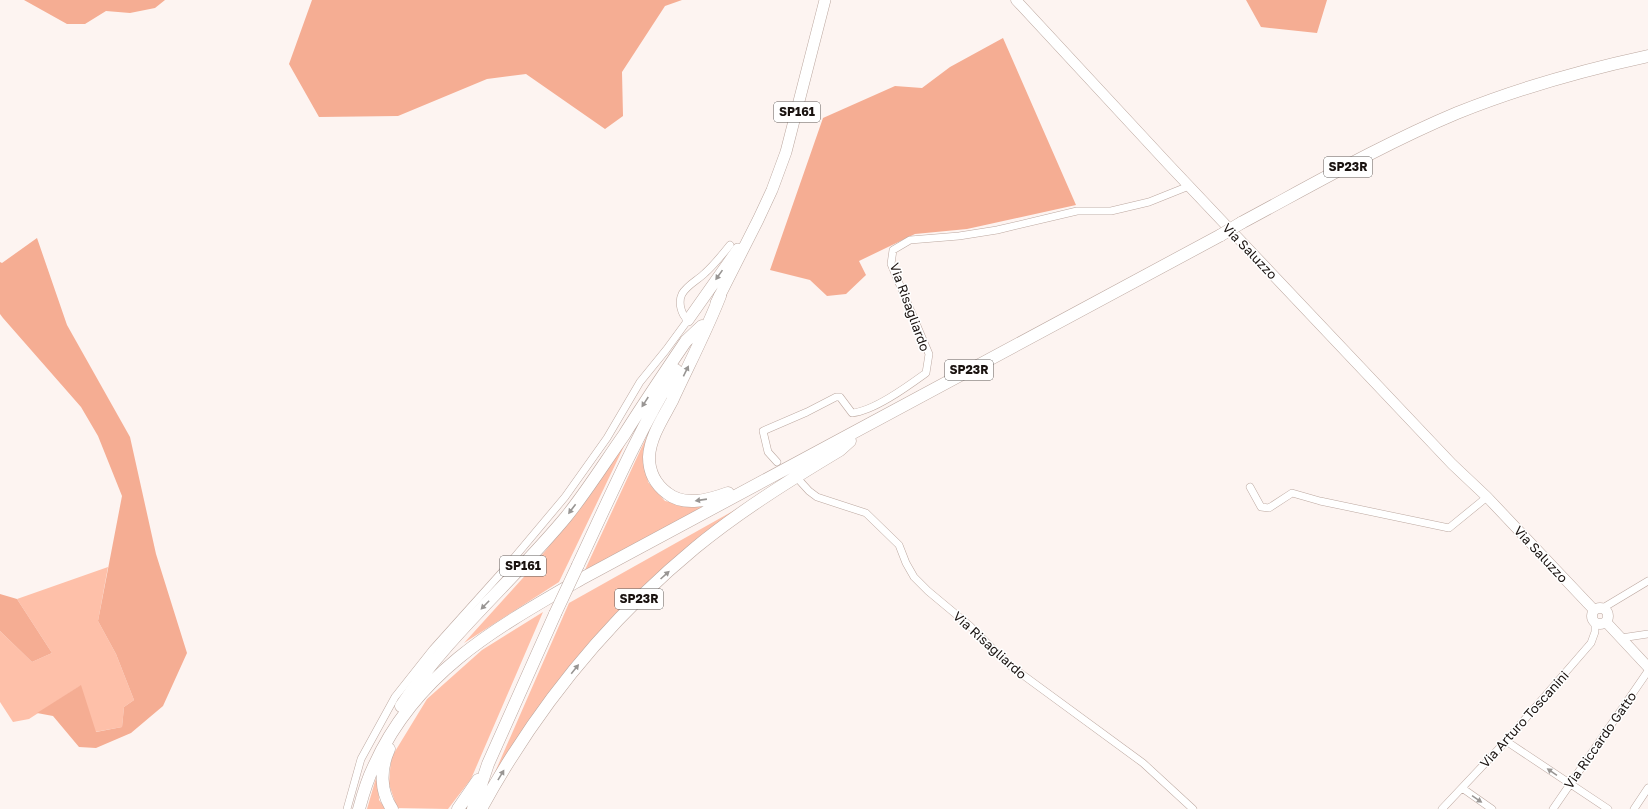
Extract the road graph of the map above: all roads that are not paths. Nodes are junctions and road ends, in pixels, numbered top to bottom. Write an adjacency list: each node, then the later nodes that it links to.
1 (825, 0): 6 (main road, SP161)
2 (1016, 0): 5 (main road, Via Saluzzo)
3 (1648, 56): 7 (highway, SP23R)
4 (1648, 62): 7 (highway, SP23R)
5 (1189, 186): 13 (street, Via Risagliardo); 16 (main road, Via Saluzzo)
6 (758, 220): 9 (main road, SP161); 10 (main road, one-way to 10)
7 (1243, 226): 12 (highway, SP23R, bridge)
8 (730, 246): 10 (street)
9 (720, 296): 11 (main road, SP161); 12 (highway, SP161, one-way to 9)
10 (688, 320): 30 (street)
11 (702, 326): 26 (highway, SP161, bridge); 31 (highway, SP161, one-way to 31)
12 (845, 441): 32 (highway, SP23R); 33 (highway, SP23R); 36 (highway, SP23R, one-way to 12)
13 (777, 462)
14 (799, 480): 37 (street, Via Risagliardo)
15 (1250, 487): 16 (street)
16 (1488, 497): 18 (main road, Via Saluzzo)
17 (1648, 581): 18 (street)
18 (1598, 609): 19 (main road); 20 (main road)
19 (1606, 622): 20 (main road); 22 (main road)
20 (1595, 623): 25 (street, Via Arturo Toscanini)
21 (1648, 634): 22 (street)
22 (1621, 638): 23 (main road)
23 (1648, 667)
24 (1648, 671): 27 (street, Via Riccardo Gatto)
25 (1506, 741): 27 (street, one-way to 25); 28 (street, Via Arturo Toscanini)
26 (488, 764): 34 (highway); 35 (highway, SP161)
27 (1570, 784): 40 (street, Via Riccardo Gatto); 41 (street)
28 (1462, 788): 38 (street, Via Arturo Toscanini); 39 (street, one-way to 39)
29 (1648, 788): 42 (street)
30 (347, 809)
31 (356, 809)
32 (359, 809)
33 (392, 809)
34 (458, 809)
35 (473, 809)
36 (481, 809)
37 (1193, 809)
38 (1442, 809)
39 (1492, 809)
40 (1553, 809)
41 (1608, 809)
42 (1634, 809)

